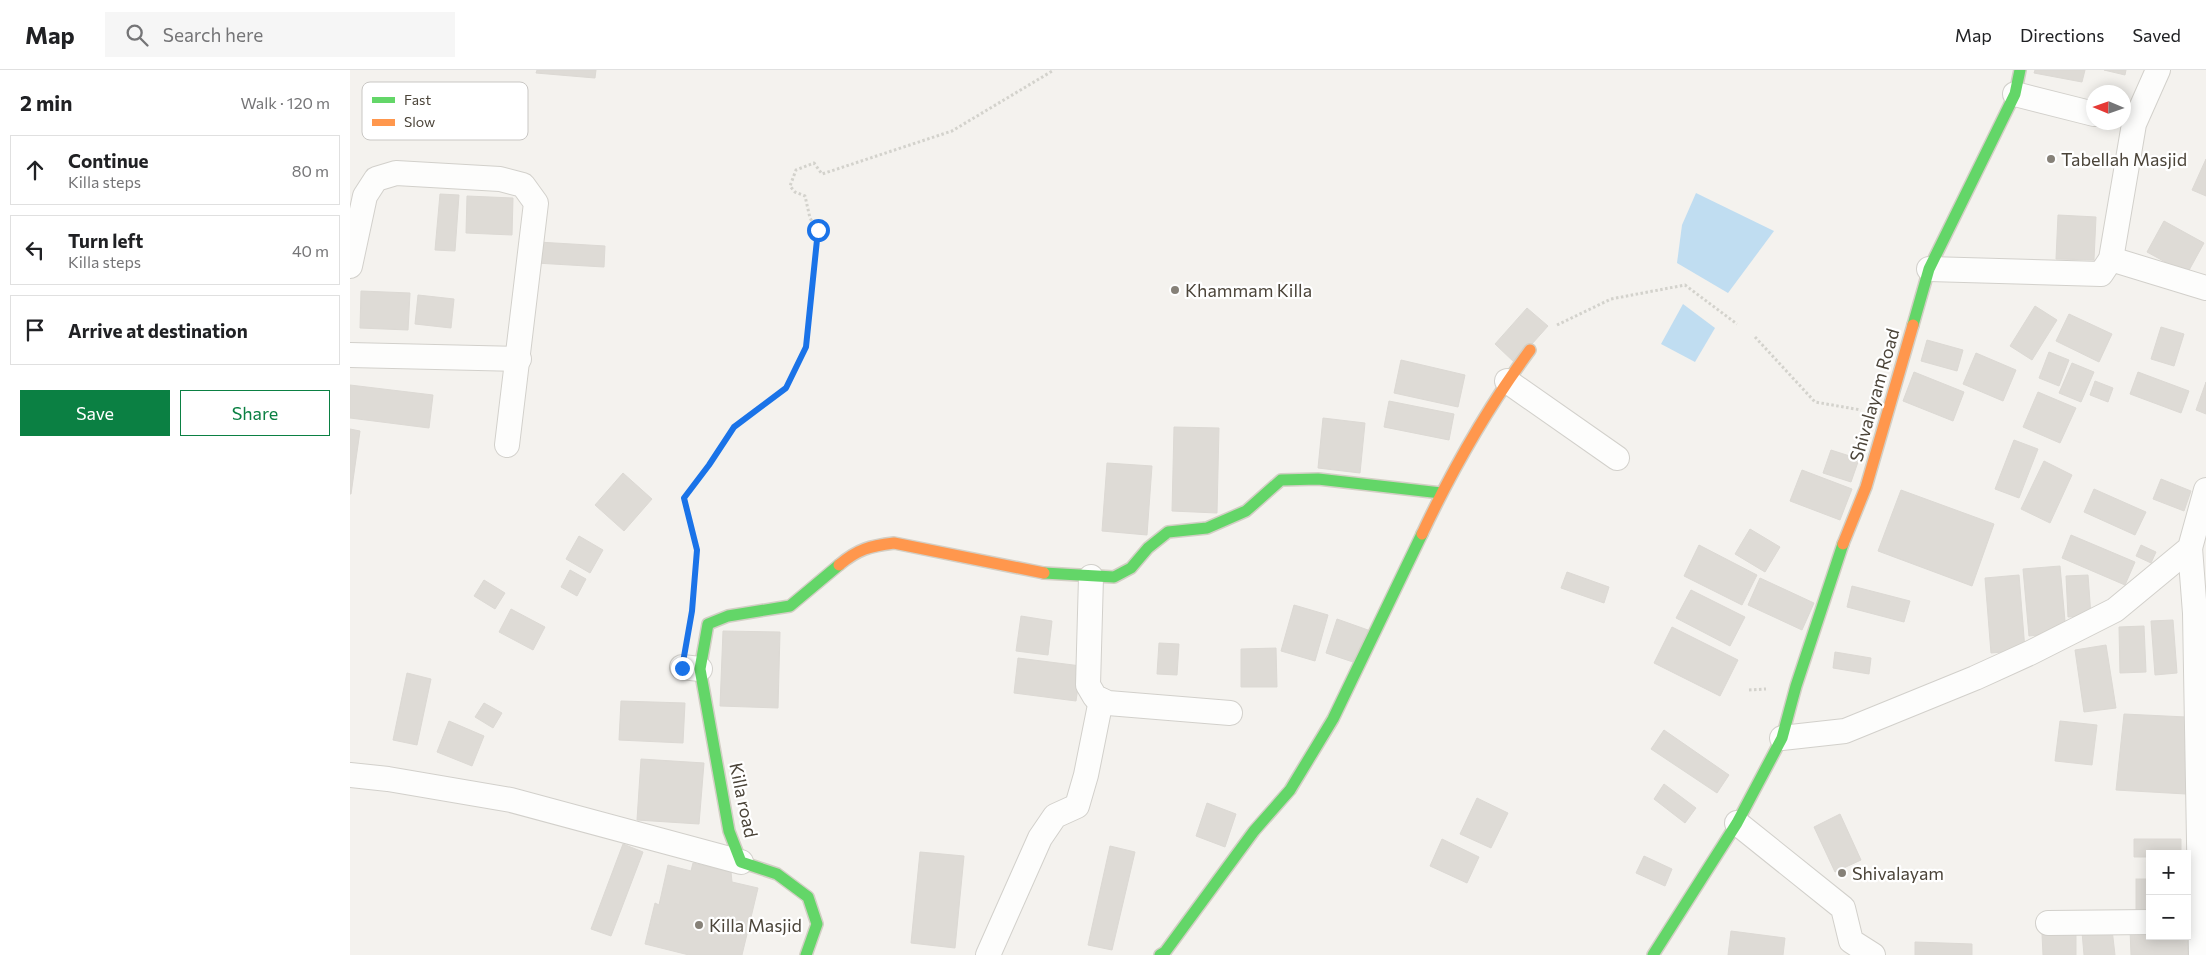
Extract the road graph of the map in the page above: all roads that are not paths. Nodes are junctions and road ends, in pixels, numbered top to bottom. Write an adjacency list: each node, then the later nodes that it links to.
1 (2020, 70): 3 (street, Shivalayam Road)
2 (2158, 70): 5 (street)
3 (2015, 94): 4 (street); 9 (street, Shivalayam Road)
4 (2086, 112)
5 (2131, 118)
6 (2128, 130): 7 (street)
7 (2111, 259): 9 (street); 10 (street)
8 (350, 266): 13 (street)
9 (1929, 269): 24 (street, Shivalayam Road)
10 (2206, 288)
11 (1530, 350): 14 (street)
12 (350, 355): 13 (street)
13 (519, 360): 15 (street)
14 (1507, 381): 16 (street); 18 (street)
15 (508, 445)
16 (1617, 458)
17 (2206, 490): 19 (street)
18 (1441, 493): 20 (street); 34 (street)
19 (2190, 548): 21 (street); 24 (street)
20 (1091, 577): 22 (street); 27 (street, Killa road)
21 (2200, 614): 28 (street)
22 (1101, 700): 23 (street); 33 (street)
23 (1230, 713)
24 (1782, 738): 26 (street, Shivalayam Road)
25 (350, 775): 27 (street)
26 (1737, 823): 31 (street, Shivalayam Road); 35 (street)
27 (742, 862): 32 (street, Killa road)
28 (2194, 921): 36 (street)
29 (2146, 922): 30 (street)
30 (2048, 923)
31 (1655, 954)
32 (806, 955)
33 (988, 955)
34 (1160, 955)
35 (1873, 955)
36 (2201, 955)

